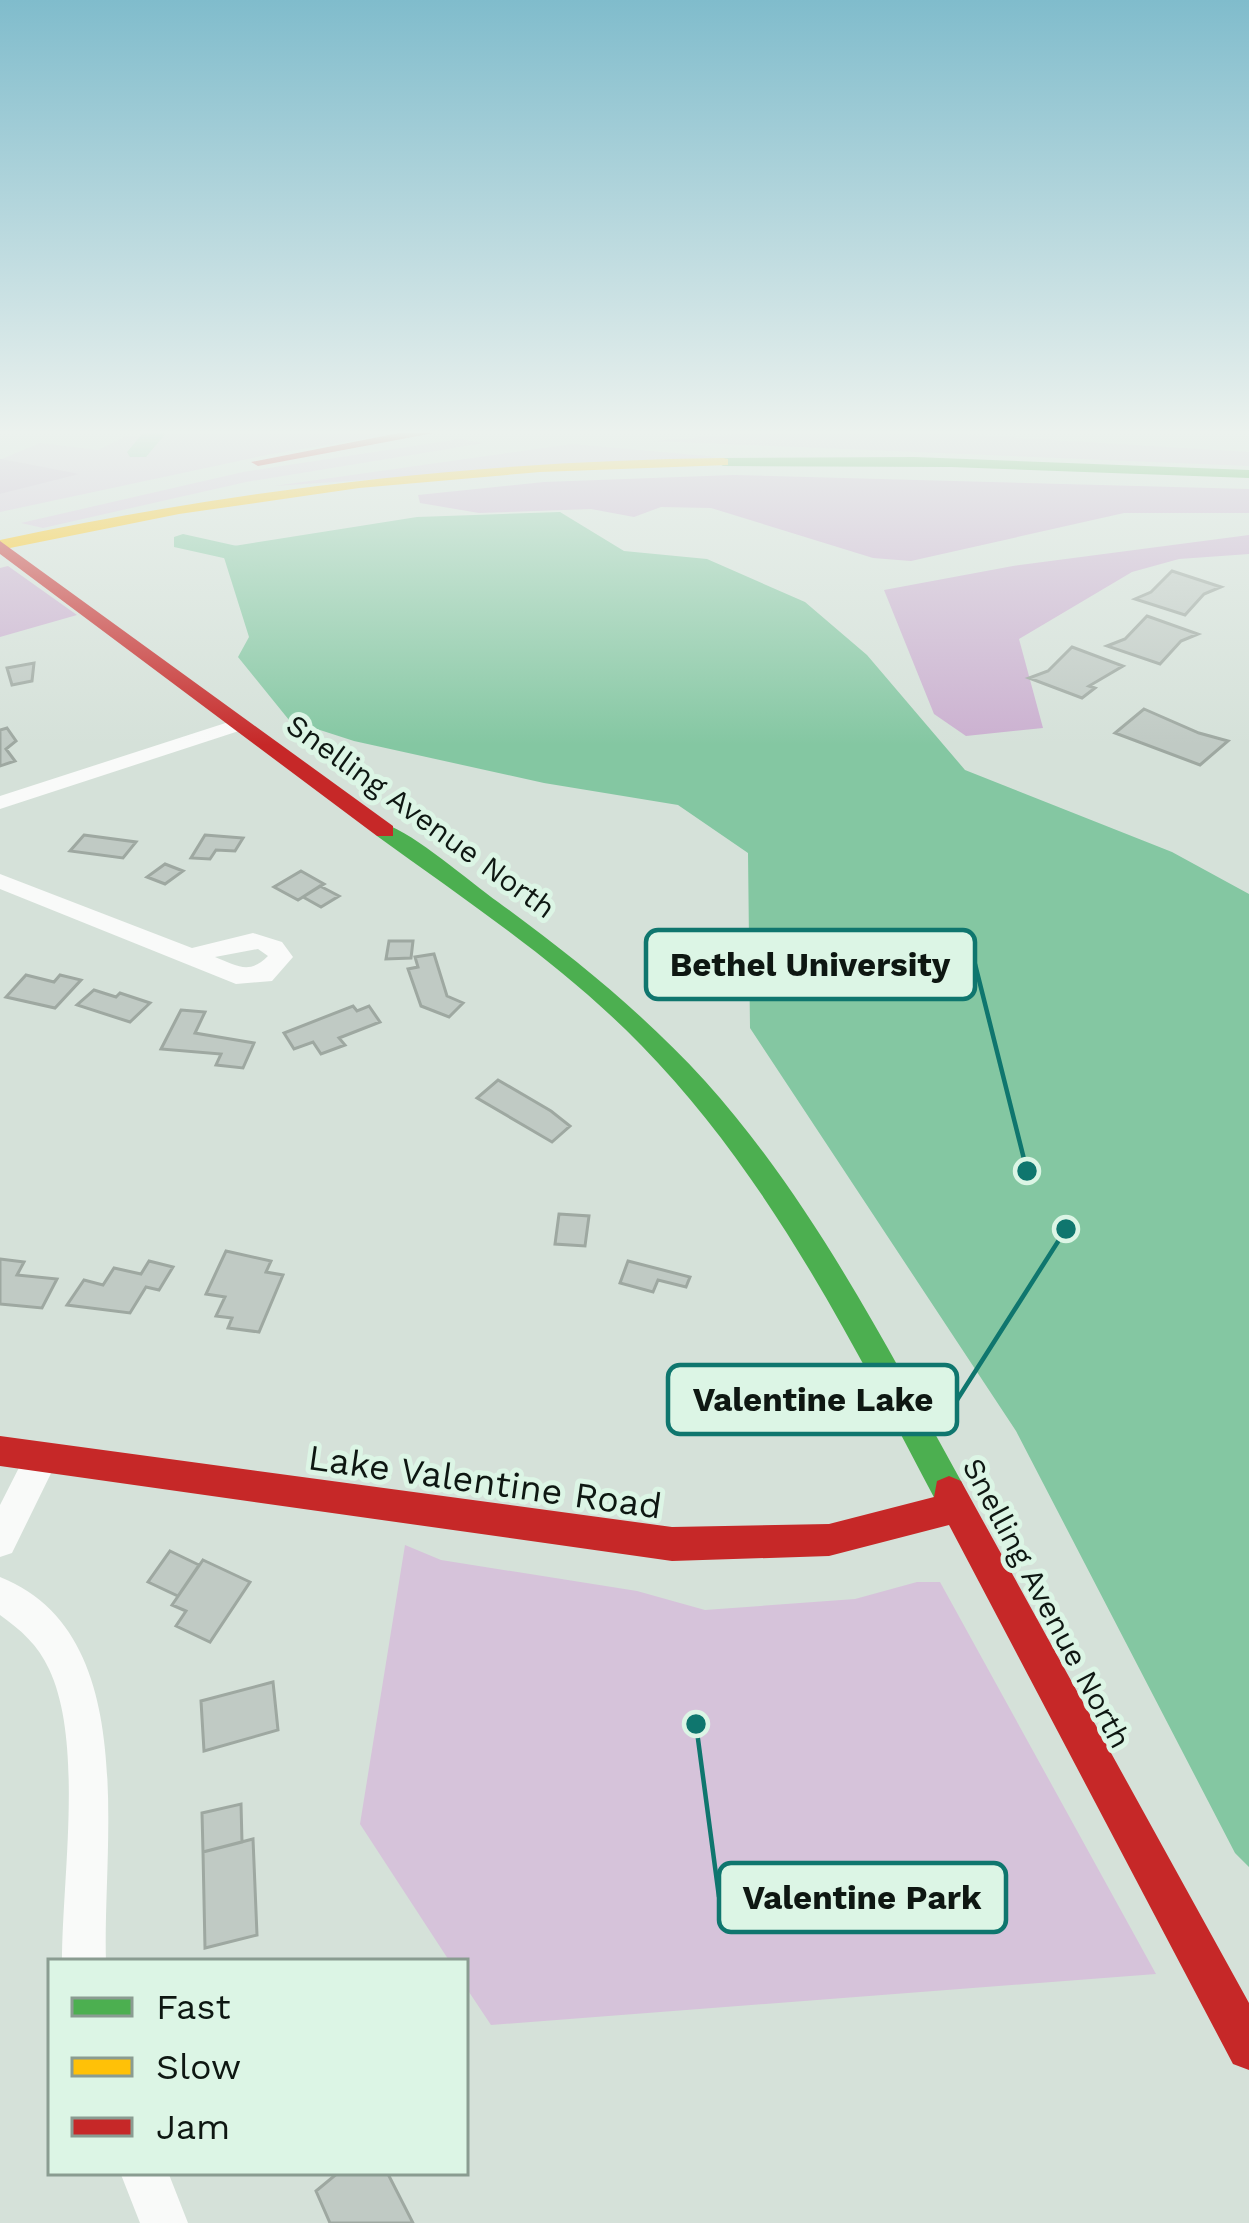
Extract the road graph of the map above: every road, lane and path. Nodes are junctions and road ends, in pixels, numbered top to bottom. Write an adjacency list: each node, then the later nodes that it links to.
1 (0, 545): 2 (main road, Snelling Avenue North)
2 (241, 724): 3 (street); 8 (main road, Snelling Avenue North)
3 (0, 803)
4 (0, 881): 5 (street)
5 (196, 955)
6 (0, 1450): 7 (main road, Lake Valentine Road)
7 (42, 1457): 8 (main road, Lake Valentine Road); 9 (street)
8 (958, 1507): 12 (main road, Snelling Avenue North)
9 (0, 1540)
10 (0, 1594): 11 (street)
11 (84, 1959)
12 (1249, 2048)
13 (145, 2175): 14 (street)
14 (164, 2223)

